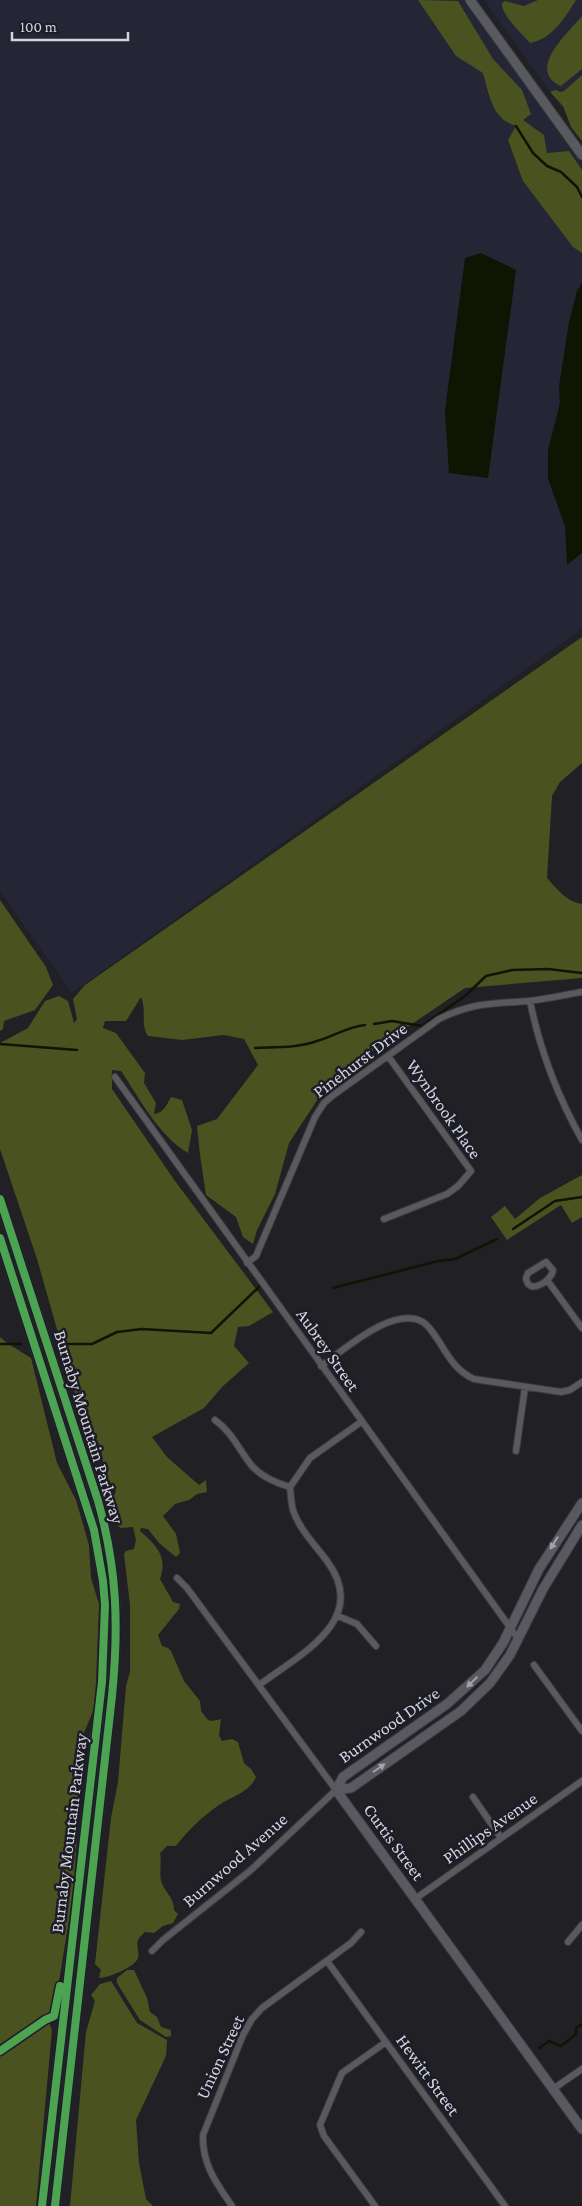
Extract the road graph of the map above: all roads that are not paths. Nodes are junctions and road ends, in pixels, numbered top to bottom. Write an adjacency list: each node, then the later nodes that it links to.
1 (470, 0): 2 (main road)
2 (582, 155)
3 (582, 992): 4 (street, Pinehurst Drive)
4 (530, 1001): 5 (street, Pinehurst Drive); 7 (street)
5 (388, 1056): 9 (street, Wynbrook Place); 11 (street, Pinehurst Drive)
6 (115, 1077): 11 (street, Aubrey Street)
7 (582, 1140)
8 (0, 1200): 46 (main road, Burnaby Mountain Parkway)
9 (384, 1219)
10 (0, 1238): 45 (main road, Burnaby Mountain Parkway)
11 (247, 1263): 14 (street, Aubrey Street)
12 (547, 1280): 12 (street); 13 (street)
13 (582, 1328)
14 (321, 1366): 16 (street); 18 (street, Aubrey Street)
15 (582, 1382): 16 (street)
16 (525, 1387): 19 (street)
17 (215, 1420): 20 (street)
18 (361, 1422): 20 (street); 25 (street, Aubrey Street)
19 (516, 1451)
20 (290, 1487): 24 (street)
21 (582, 1503): 25 (main road, Burnwood Drive, one-way to 25)
22 (582, 1525): 26 (main road, Burnwood Drive)
23 (177, 1578): 29 (street, Curtis Street)
24 (338, 1616): 27 (street); 29 (street)
25 (510, 1629): 26 (street, Aubrey Street); 32 (main road, Burnwood Drive, one-way to 32)
26 (519, 1640): 32 (main road, Burnwood Drive, one-way to 26)
27 (376, 1646)
28 (534, 1664): 30 (street)
29 (259, 1686): 32 (street, Curtis Street)
30 (582, 1731)
31 (582, 1781): 34 (street, Phillips Avenue)
32 (336, 1790): 35 (main road, Curtis Street); 39 (street, Burnwood Avenue)
33 (473, 1797): 34 (street)
34 (501, 1838): 35 (street, Phillips Avenue)
35 (415, 1899): 43 (main road, Curtis Street)
36 (582, 1925): 38 (street)
37 (361, 1932): 40 (street, Union Street)
38 (568, 1942)
39 (152, 1951)
40 (327, 1961): 41 (street, Hewitt Street); 47 (street, Union Street)
41 (386, 2042): 48 (street); 49 (street, Hewitt Street)
42 (582, 2069): 43 (street)
43 (553, 2089): 44 (main road, Curtis Street)
44 (582, 2129)
45 (42, 2206)
46 (55, 2206)
47 (232, 2206)
48 (375, 2206)
49 (505, 2206)

